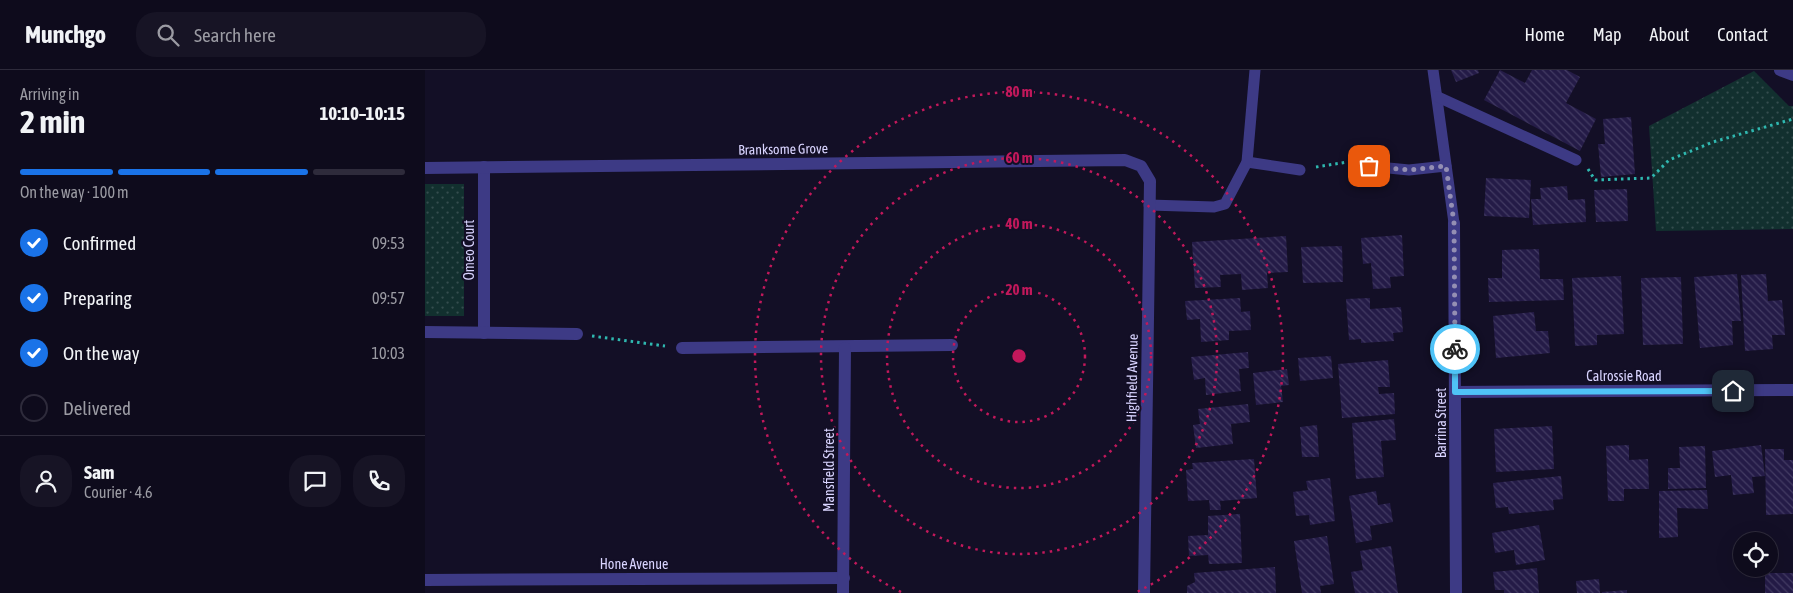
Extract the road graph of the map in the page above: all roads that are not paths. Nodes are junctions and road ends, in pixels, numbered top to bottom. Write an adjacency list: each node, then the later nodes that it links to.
1 (1255, 70): 7 (lane)
2 (1433, 70): 5 (lane)
3 (1780, 70): 4 (street)
4 (1793, 75)
5 (1438, 97): 6 (lane); 10 (lane)
6 (1576, 160)
7 (1247, 162): 13 (lane); 14 (lane)
8 (1141, 166): 11 (street, Branksome Grove); 14 (street, Highfield Avenue)
9 (1369, 166): 10 (lane)
10 (1446, 166): 15 (lane)
11 (484, 167): 12 (street, Branksome Grove); 17 (street, Omeo Court)
12 (425, 168)
13 (1301, 170)
14 (1149, 205): 27 (street, Highfield Avenue)
15 (1454, 223): 23 (street, Barrina Street)
16 (425, 332): 17 (street)
17 (484, 333): 18 (street)
18 (577, 334)
19 (952, 345): 21 (street)
20 (682, 348): 21 (street)
21 (845, 348): 24 (street, Mansfield Street)
22 (1793, 390): 23 (street, Calrossie Road)
23 (1455, 392): 28 (street, Barrina Street)
24 (843, 578): 25 (street, Hone Avenue); 26 (street, Mansfield Street)
25 (425, 580)
26 (843, 593)
27 (1144, 593)
28 (1456, 593)

